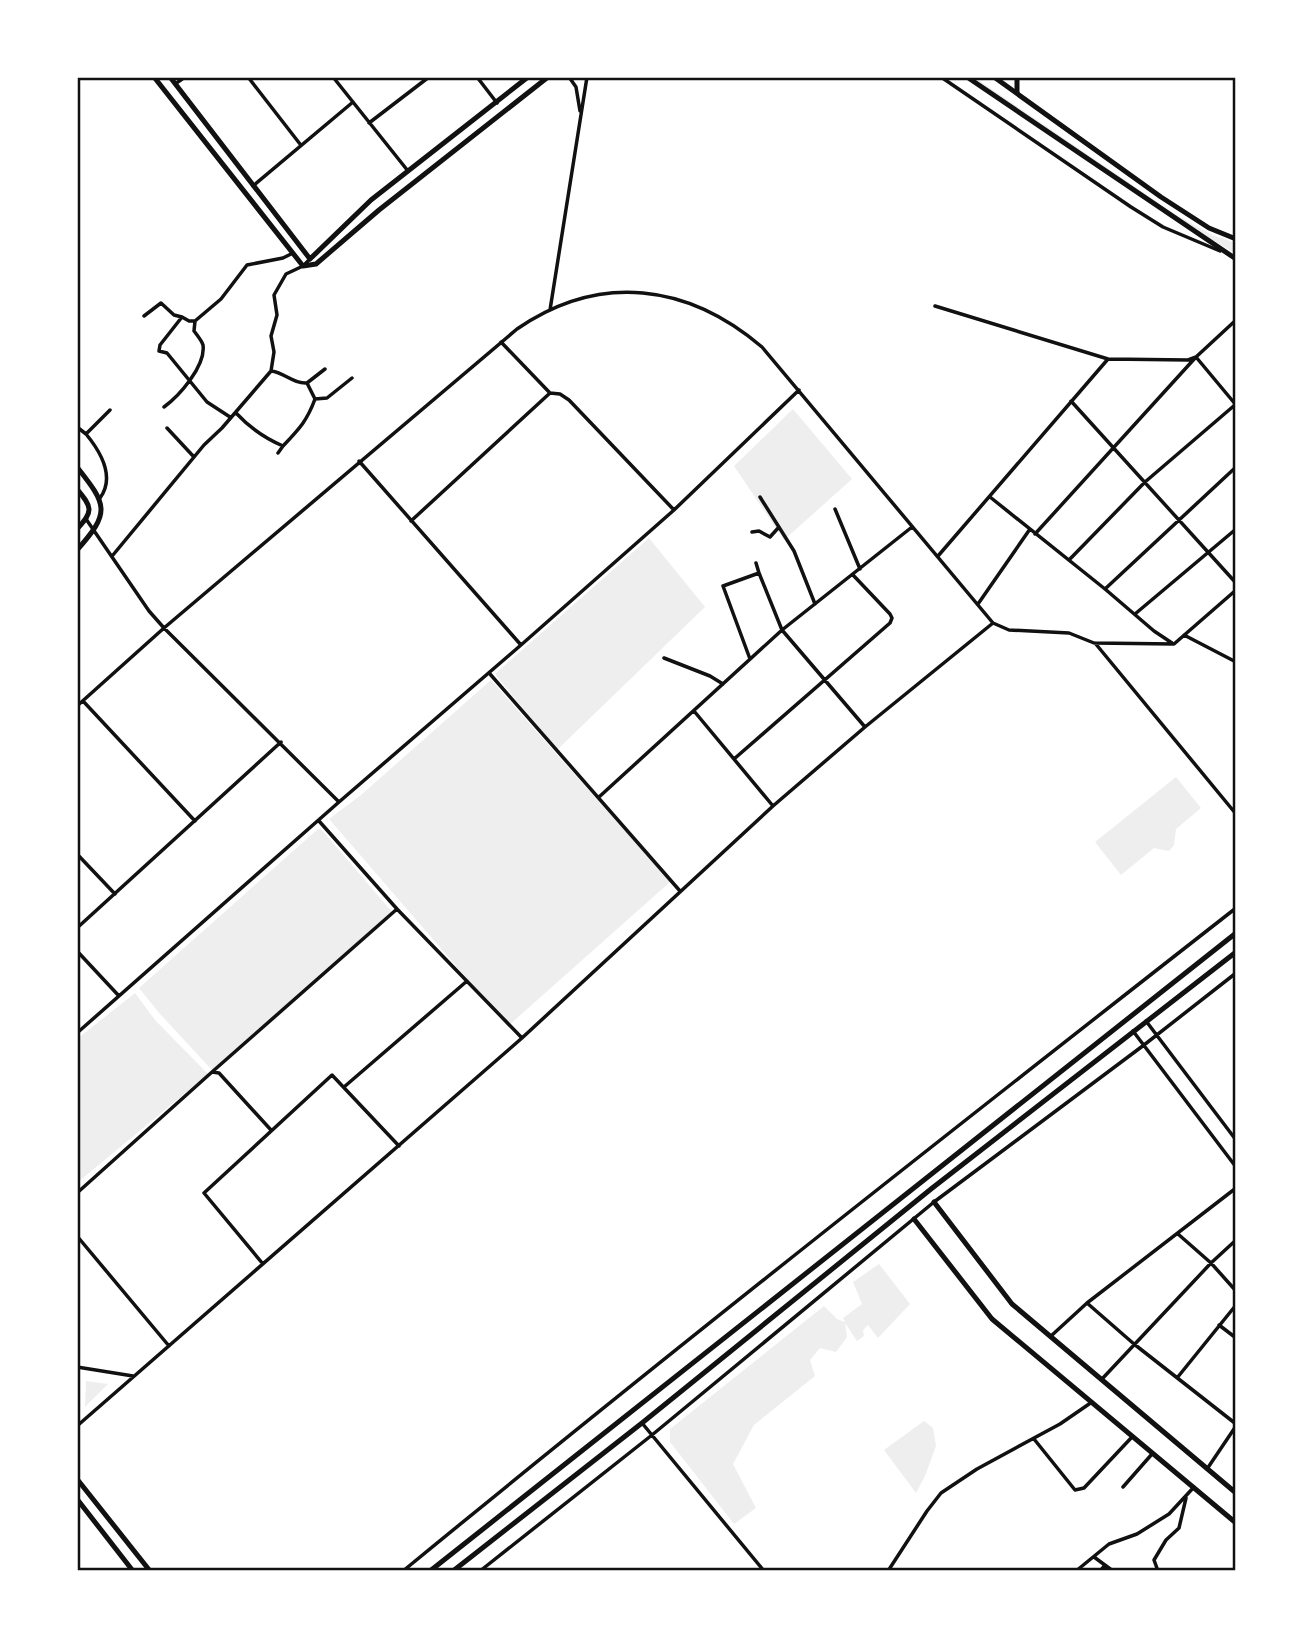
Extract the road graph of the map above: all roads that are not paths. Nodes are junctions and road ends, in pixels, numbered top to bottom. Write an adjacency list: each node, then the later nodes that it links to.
1 (154, 77): 28 (main road)
2 (170, 77): 18 (main road)
3 (185, 77): 18 (street)
4 (247, 77): 24 (street)
5 (334, 77): 20 (street)
6 (415, 77): 17 (street)
7 (429, 77): 17 (street)
8 (478, 77): 21 (street)
9 (528, 77): 21 (main road)
10 (548, 77): 32 (main road)
11 (569, 77): 22 (street)
12 (587, 77): 22 (street)
13 (941, 77): 29 (street)
14 (967, 77): 29 (main road)
15 (993, 77): 19 (main road)
16 (1017, 77): 19 (main road)
17 (420, 84): 23 (street)
18 (176, 85): 26 (main road)
19 (1017, 92): 27 (main road)
20 (353, 102): 23 (street); 24 (street)
21 (497, 103): 25 (main road)
22 (580, 116): 34 (street)
23 (369, 123): 25 (street)
24 (300, 144): 26 (street)
25 (408, 171): 30 (main road)
26 (253, 186): 30 (main road)
27 (1236, 239)
28 (293, 253): 32 (main road); 38 (street)
29 (1227, 254): 31 (main road)
30 (310, 259): 32 (street)
31 (1236, 259)
32 (303, 266): 43 (street)
33 (935, 306): 41 (street)
34 (550, 310): 39 (street); 47 (street)
35 (144, 316): 36 (street)
36 (182, 317): 38 (street); 45 (street)
37 (1236, 320): 40 (street)
38 (195, 321): 45 (street)
39 (501, 342): 48 (street); 63 (street)
40 (1196, 357): 41 (street); 51 (street); 60 (street)
41 (1108, 359): 50 (street)
42 (325, 369): 46 (street)
43 (271, 371): 46 (street); 54 (street)
44 (352, 378): 49 (street)
45 (189, 381): 52 (street); 55 (street)
46 (307, 383): 49 (street)
47 (799, 390): 72 (street); 77 (street)
48 (550, 393): 72 (street); 75 (street)
49 (315, 399): 59 (street)
50 (1071, 401): 60 (street); 68 (street)
51 (1236, 404): 66 (street)
52 (164, 407)
53 (110, 410): 58 (street)
54 (236, 412): 55 (street); 59 (street)
55 (231, 418): 62 (street)
56 (167, 428): 62 (street)
57 (78, 431): 58 (street)
58 (86, 434): 70 (street)
59 (283, 446): 61 (street)
60 (1113, 448): 66 (street); 83 (street)
61 (278, 453)
62 (194, 457): 86 (street)
63 (359, 461): 75 (street); 100 (street)
64 (77, 467): 70 (main road)
65 (1236, 467): 74 (street)
66 (1145, 482): 74 (street); 88 (street)
67 (77, 489): 73 (main road)
68 (989, 496): 79 (street); 87 (street)
69 (760, 497): 76 (street)
70 (100, 498): 81 (main road)
71 (835, 509): 90 (street)
72 (674, 510): 105 (street)
73 (86, 519): 78 (main road); 81 (street)
74 (1179, 519): 85 (street); 94 (street)
75 (411, 521): 105 (street)
76 (779, 527): 82 (street); 96 (street)
77 (912, 527): 87 (street); 90 (street)
78 (77, 529)
79 (1030, 529): 83 (street); 97 (street)
80 (1236, 529): 85 (street)
81 (95, 530): 84 (main road); 86 (street)
82 (752, 532)
83 (1035, 534): 88 (street)
84 (77, 550)
85 (1209, 552): 93 (street); 98 (street)
86 (113, 555): 100 (street)
87 (938, 556): 97 (street)
88 (1069, 560): 94 (street)
89 (756, 563): 91 (street)
90 (860, 569): 92 (street)
91 (759, 573): 101 (street); 107 (street)
92 (852, 575): 96 (street); 110 (street)
93 (1236, 583)
94 (1105, 589): 98 (street)
95 (1236, 590): 102 (street)
96 (815, 604): 101 (street)
97 (978, 604): 99 (street)
98 (1135, 614): 104 (street)
99 (993, 623): 103 (street); 115 (street)
100 (164, 628): 112 (street); 116 (street)
101 (782, 630): 107 (street); 110 (street)
102 (1184, 635): 104 (street); 108 (street)
103 (1094, 643): 104 (street); 121 (street)
104 (1174, 644)
105 (521, 645): 109 (street)
106 (664, 658): 111 (street)
107 (750, 659): 111 (street)
108 (1236, 662)
109 (490, 673): 118 (street); 119 (street)
110 (824, 679): 115 (street); 117 (street)
111 (723, 684): 114 (street)
112 (83, 701): 113 (street); 122 (street)
113 (77, 706)
114 (694, 711): 117 (street); 118 (street)
115 (865, 727): 120 (street)
116 (281, 743): 119 (street); 122 (street)
117 (734, 759): 120 (street)
118 (599, 797): 125 (street)
119 (339, 802): 123 (street)
120 (773, 806): 125 (street)
121 (1236, 814)
122 (195, 821): 126 (street)
123 (319, 821): 128 (street); 135 (street)
124 (77, 853): 126 (street)
125 (680, 891): 140 (street)
126 (115, 894): 129 (street)
127 (1236, 908): 189 (street)
128 (397, 909): 134 (street); 142 (street)
129 (77, 928)
130 (1236, 933): 190 (main road)
131 (77, 951): 135 (street)
132 (1236, 952): 136 (main road)
133 (1236, 973): 139 (street)
134 (467, 981): 140 (street); 143 (street)
135 (119, 996): 138 (street)
136 (1146, 1021): 137 (main road); 139 (street)
137 (1133, 1031): 141 (street); 170 (main road)
138 (77, 1033)
139 (1158, 1035): 141 (street); 145 (street)
140 (522, 1038): 146 (street)
141 (1144, 1045): 147 (street); 150 (street)
142 (212, 1073): 144 (street); 149 (street)
143 (344, 1087): 144 (street); 146 (street)
144 (271, 1130): 156 (street)
145 (1236, 1140)
146 (398, 1146): 156 (street)
147 (1236, 1167)
148 (1236, 1188): 152 (street)
149 (77, 1193)
150 (934, 1202): 151 (street); 161 (main road)
151 (914, 1219): 169 (main road); 173 (street)
152 (1178, 1234): 155 (street); 158 (street)
153 (77, 1236): 164 (street)
154 (1236, 1240): 155 (street)
155 (1211, 1263): 157 (street); 163 (street)
156 (263, 1264): 164 (street)
157 (1236, 1291)
158 (1087, 1303): 161 (street); 163 (street)
159 (1236, 1305): 160 (street)
160 (1219, 1325): 162 (street); 167 (street)
161 (1051, 1336): 168 (main road)
162 (1236, 1338)
163 (1134, 1344): 167 (street); 168 (street)
164 (169, 1346): 166 (street)
165 (77, 1370): 166 (street)
166 (134, 1376): 172 (street)
167 (1177, 1378): 171 (street)
168 (1102, 1379): 177 (main road)
169 (1092, 1402): 174 (main road); 175 (street)
170 (642, 1423): 173 (street); 191 (main road)
171 (1236, 1425): 177 (street)
172 (77, 1426)
173 (652, 1435): 192 (street); 193 (street)
174 (1134, 1435): 175 (street); 176 (main road)
175 (1034, 1439): 194 (street)
176 (1154, 1453): 179 (street); 180 (main road)
177 (1207, 1469): 181 (main road)
178 (77, 1479): 188 (main road)
179 (1123, 1487)
180 (1194, 1487): 182 (street); 184 (main road)
181 (1236, 1493)
182 (1186, 1495): 185 (street); 198 (street)
183 (77, 1499): 187 (main road)
184 (1236, 1522)
185 (1094, 1557): 186 (street); 195 (street)
186 (1105, 1565): 196 (street); 197 (street)
187 (133, 1571)
188 (150, 1571)
189 (402, 1571)
190 (430, 1571)
191 (453, 1571)
192 (480, 1571)
193 (764, 1571)
194 (888, 1571)
195 (1076, 1571)
196 (1100, 1571)
197 (1113, 1571)
198 (1158, 1571)

